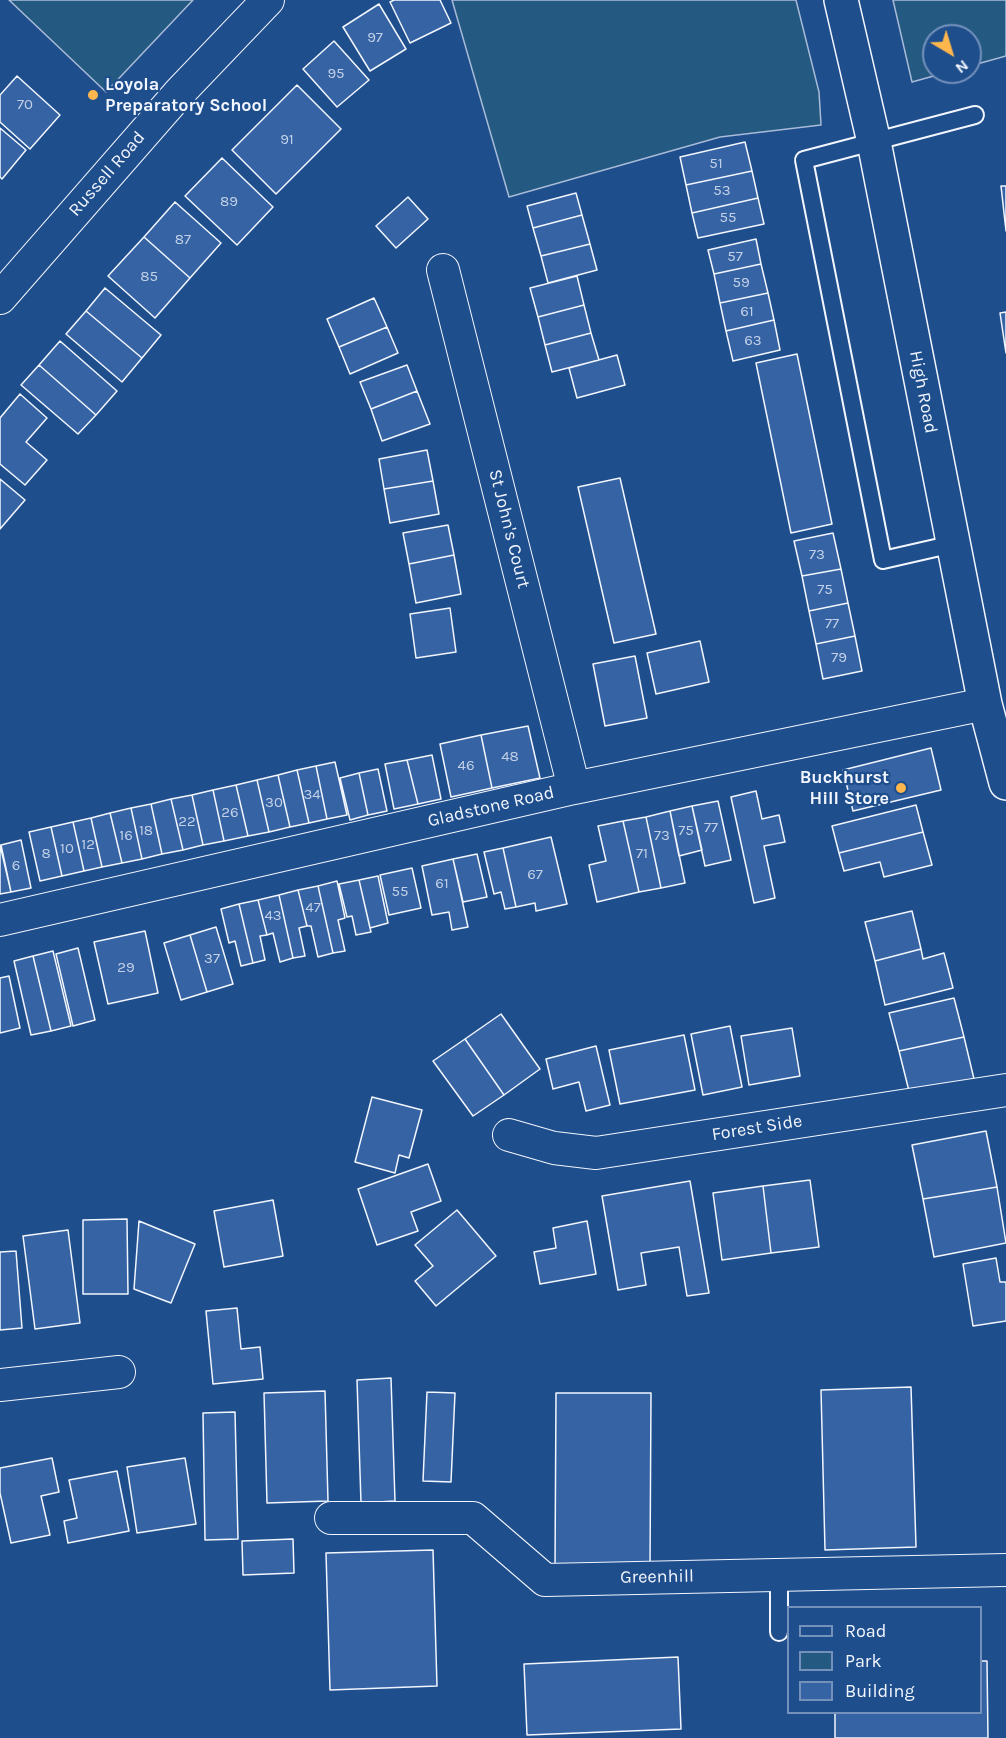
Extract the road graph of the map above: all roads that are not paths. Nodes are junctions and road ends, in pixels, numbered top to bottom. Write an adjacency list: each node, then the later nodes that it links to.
1 (268, 0): 6 (street, Russell Road)
2 (841, 0): 4 (main road, High Road)
3 (975, 115): 4 (lane)
4 (874, 142): 7 (main road, High Road); 7 (lane)
5 (443, 270): 10 (street, St John's Court)
6 (0, 298)
7 (953, 544): 8 (main road, High Road)
8 (985, 704): 9 (main road, High Road); 10 (street, Gladstone Road)
9 (1006, 783)
10 (574, 788): 11 (street, Gladstone Road)
11 (0, 920)
12 (1006, 1090): 13 (street, Forest Side)
13 (509, 1135)
14 (119, 1372): 15 (street)
15 (0, 1385)
16 (331, 1518): 18 (street, Greenhill)
17 (1006, 1570): 18 (street, Greenhill)
18 (779, 1575): 19 (lane)
19 (779, 1632)

